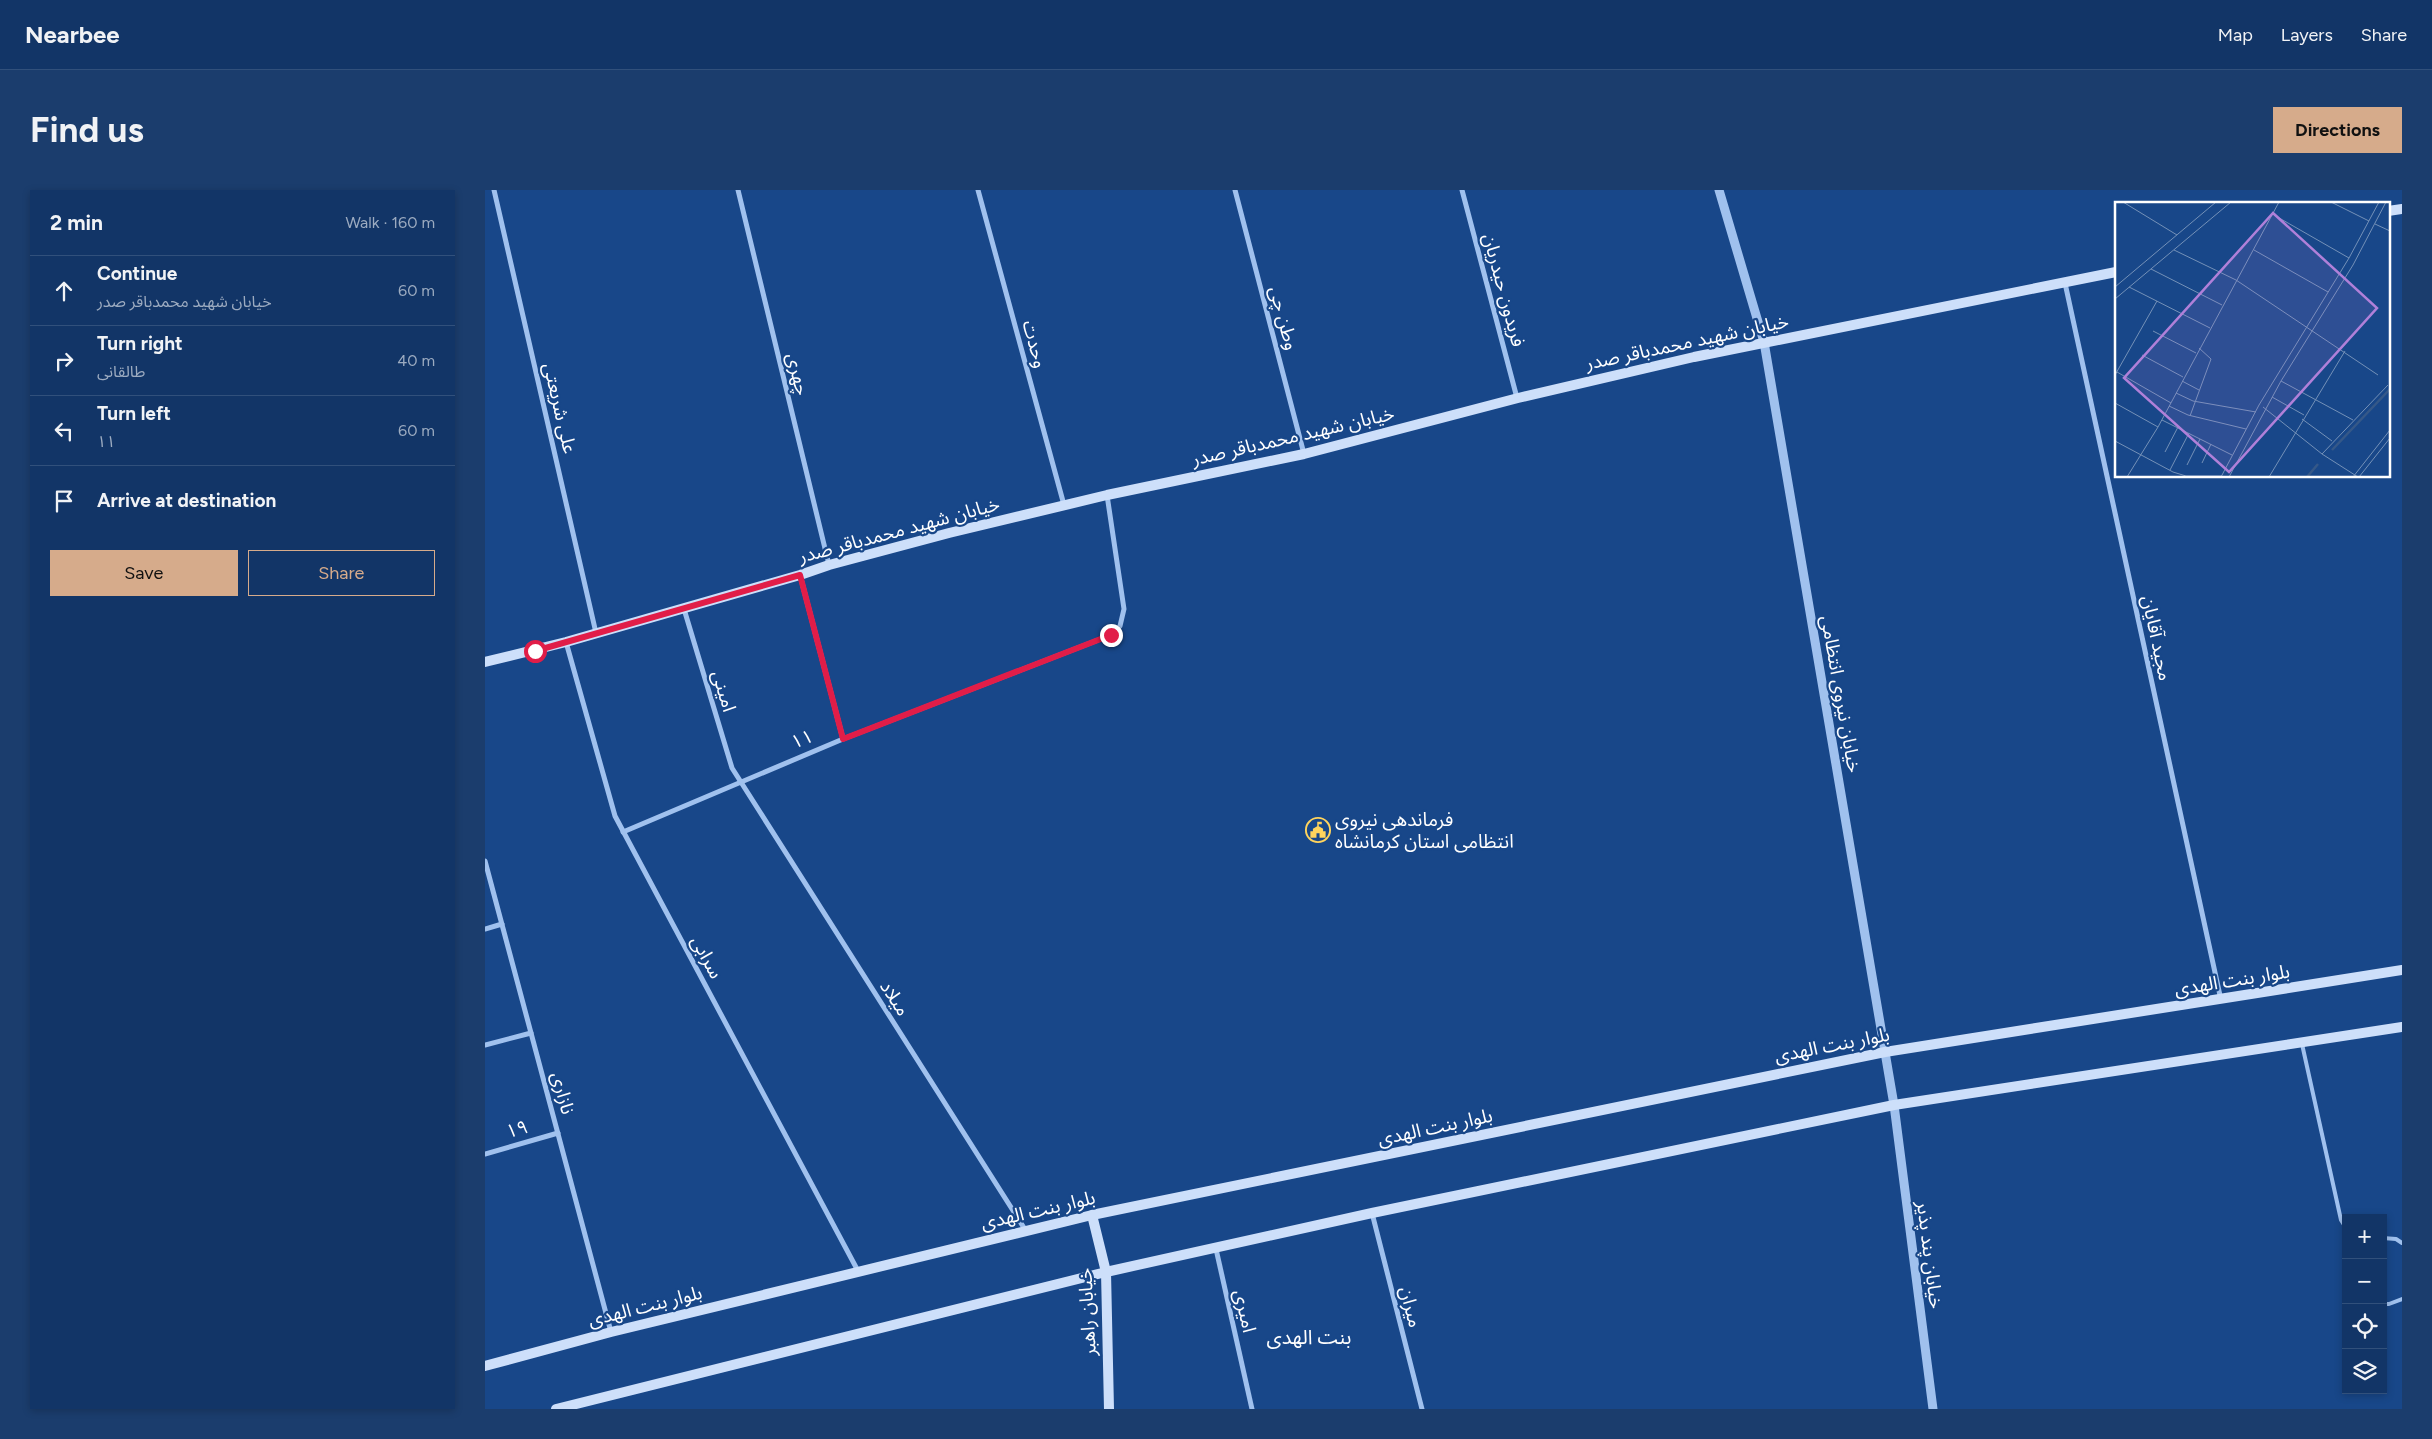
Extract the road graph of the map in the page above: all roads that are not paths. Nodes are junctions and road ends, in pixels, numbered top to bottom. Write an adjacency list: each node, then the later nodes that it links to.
1 (494, 190): 17 (street, علی شریعتی)
2 (738, 190): 14 (street, چهری)
3 (977, 190): 13 (street, وحدت)
4 (1235, 190): 11 (street, وطن چی)
5 (1462, 190): 10 (street, فریدون حیدریان)
6 (1719, 190): 9 (street, خیابان نیروی انتظامی)
7 (2115, 272): 8 (main road, خیابان شهید محمدباقر صدر)
8 (2065, 283): 9 (main road, خیابان شهید محمدباقر صدر); 27 (street, مجید آقایان)
9 (1764, 342): 10 (main road, خیابان شهید محمدباقر صدر); 32 (street, خیابان نیروی انتظامی)
10 (1517, 398): 11 (main road, خیابان شهید محمدباقر صدر)
11 (1304, 454): 12 (main road, خیابان شهید محمدباقر صدر)
12 (1107, 496): 13 (main road, خیابان شهید محمدباقر صدر); 20 (street, ۱۱)
13 (1064, 505): 14 (main road, خیابان شهید محمدباقر صدر)
14 (829, 565): 15 (main road, خیابان شهید محمدباقر صدر)
15 (800, 575): 16 (main road, خیابان شهید محمدباقر صدر); 20 (street)
16 (684, 608): 17 (main road, خیابان شهید محمدباقر صدر); 21 (street, امینی)
17 (597, 633): 18 (main road, خیابان شهید محمدباقر صدر)
18 (565, 642): 19 (main road, خیابان شهید محمدباقر صدر); 22 (street, سرابی)
19 (485, 662)
20 (843, 739): 21 (street, ۱۱)
21 (739, 781): 22 (street, ۱۱); 39 (street, میلاد)
22 (623, 832): 43 (street, سرابی)
23 (485, 861): 24 (street, نازاری)
24 (502, 924): 25 (street); 29 (street, نازاری)
25 (485, 929)
26 (2402, 970): 27 (main road, بلوار بنت الهدی)
27 (2221, 1000): 32 (main road, بلوار بنت الهدی)
28 (2402, 1026): 30 (main road)
29 (531, 1033): 31 (street); 34 (street, نازاری)
30 (2302, 1042): 33 (main road); 38 (lane)
31 (485, 1045)
32 (1885, 1052): 33 (street, خیابان نیروی انتظامی); 37 (main road, بلوار بنت الهدی)
33 (1894, 1105): 36 (main road); 54 (street, خیابان پند پذیر)
34 (558, 1133): 35 (street, ۱۹); 48 (street, نازاری)
35 (485, 1154)
36 (1372, 1213): 42 (main road); 53 (street, میران)
37 (1092, 1215): 39 (main road, بلوار بنت الهدی); 44 (main road, خیابان راهبر)
38 (2342, 1222)
39 (1026, 1231): 43 (main road, بلوار بنت الهدی)
40 (2387, 1238): 41 (lane)
41 (2402, 1243)
42 (1216, 1249): 44 (main road); 52 (street, امیری)
43 (858, 1271): 48 (main road, بلوار بنت الهدی)
44 (1106, 1272): 50 (main road); 51 (main road, خیابان راهبر)
45 (2401, 1300): 46 (lane); 47 (lane)
46 (2387, 1303)
47 (2402, 1306)
48 (611, 1332): 49 (main road, بلوار بنت الهدی)
49 (485, 1366)
50 (556, 1409)
51 (1109, 1409)
52 (1252, 1409)
53 (1422, 1409)
54 (1933, 1409)

